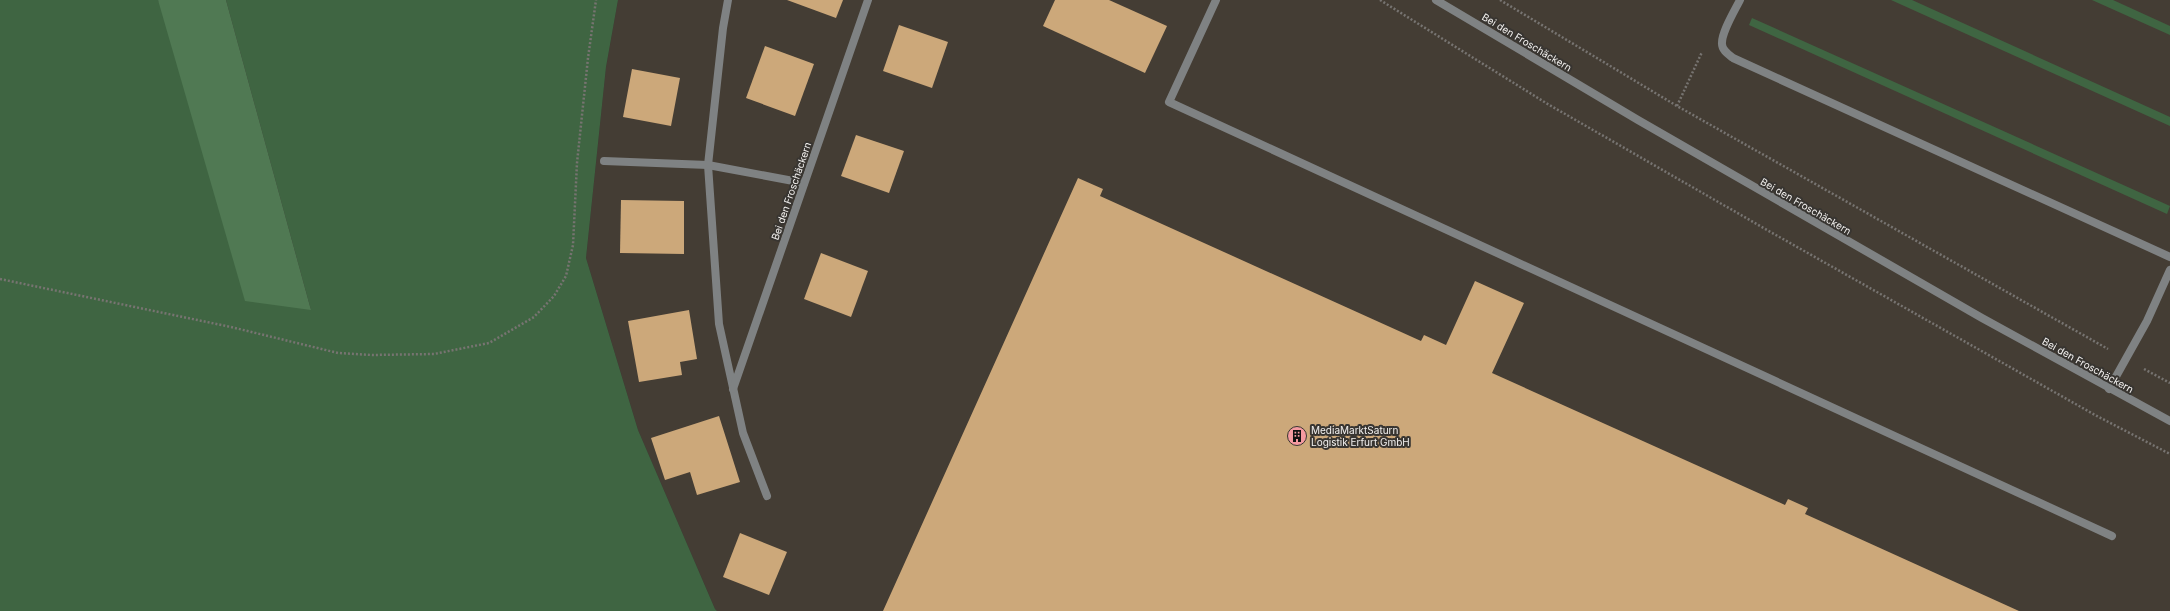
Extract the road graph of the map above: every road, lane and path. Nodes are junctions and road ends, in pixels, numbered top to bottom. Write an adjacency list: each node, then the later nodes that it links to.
1 (596, 0): 16 (path)
2 (728, 0): 12 (street)
3 (868, 0): 13 (street, Bei den Froschäckern)
4 (1216, 0): 24 (street)
5 (1380, 0): 22 (path)
6 (1436, 0): 20 (street, Bei den Froschäckern)
7 (1500, 0): 10 (path)
8 (1740, 0): 9 (street)
9 (1723, 37): 10 (path); 14 (street)
10 (1677, 106): 17 (path)
11 (604, 161): 12 (street)
12 (708, 165): 13 (street); 19 (street)
13 (804, 183): 19 (street, Bei den Froschäckern)
14 (2170, 256)
15 (2170, 270): 17 (street)
16 (0, 279)
17 (2126, 359): 18 (path); 20 (street)
18 (2170, 382)
19 (733, 389): 23 (street)
20 (2109, 389): 21 (street, Bei den Froschäckern)
21 (2170, 421)
22 (2170, 454)
23 (767, 496)
24 (2112, 536)

